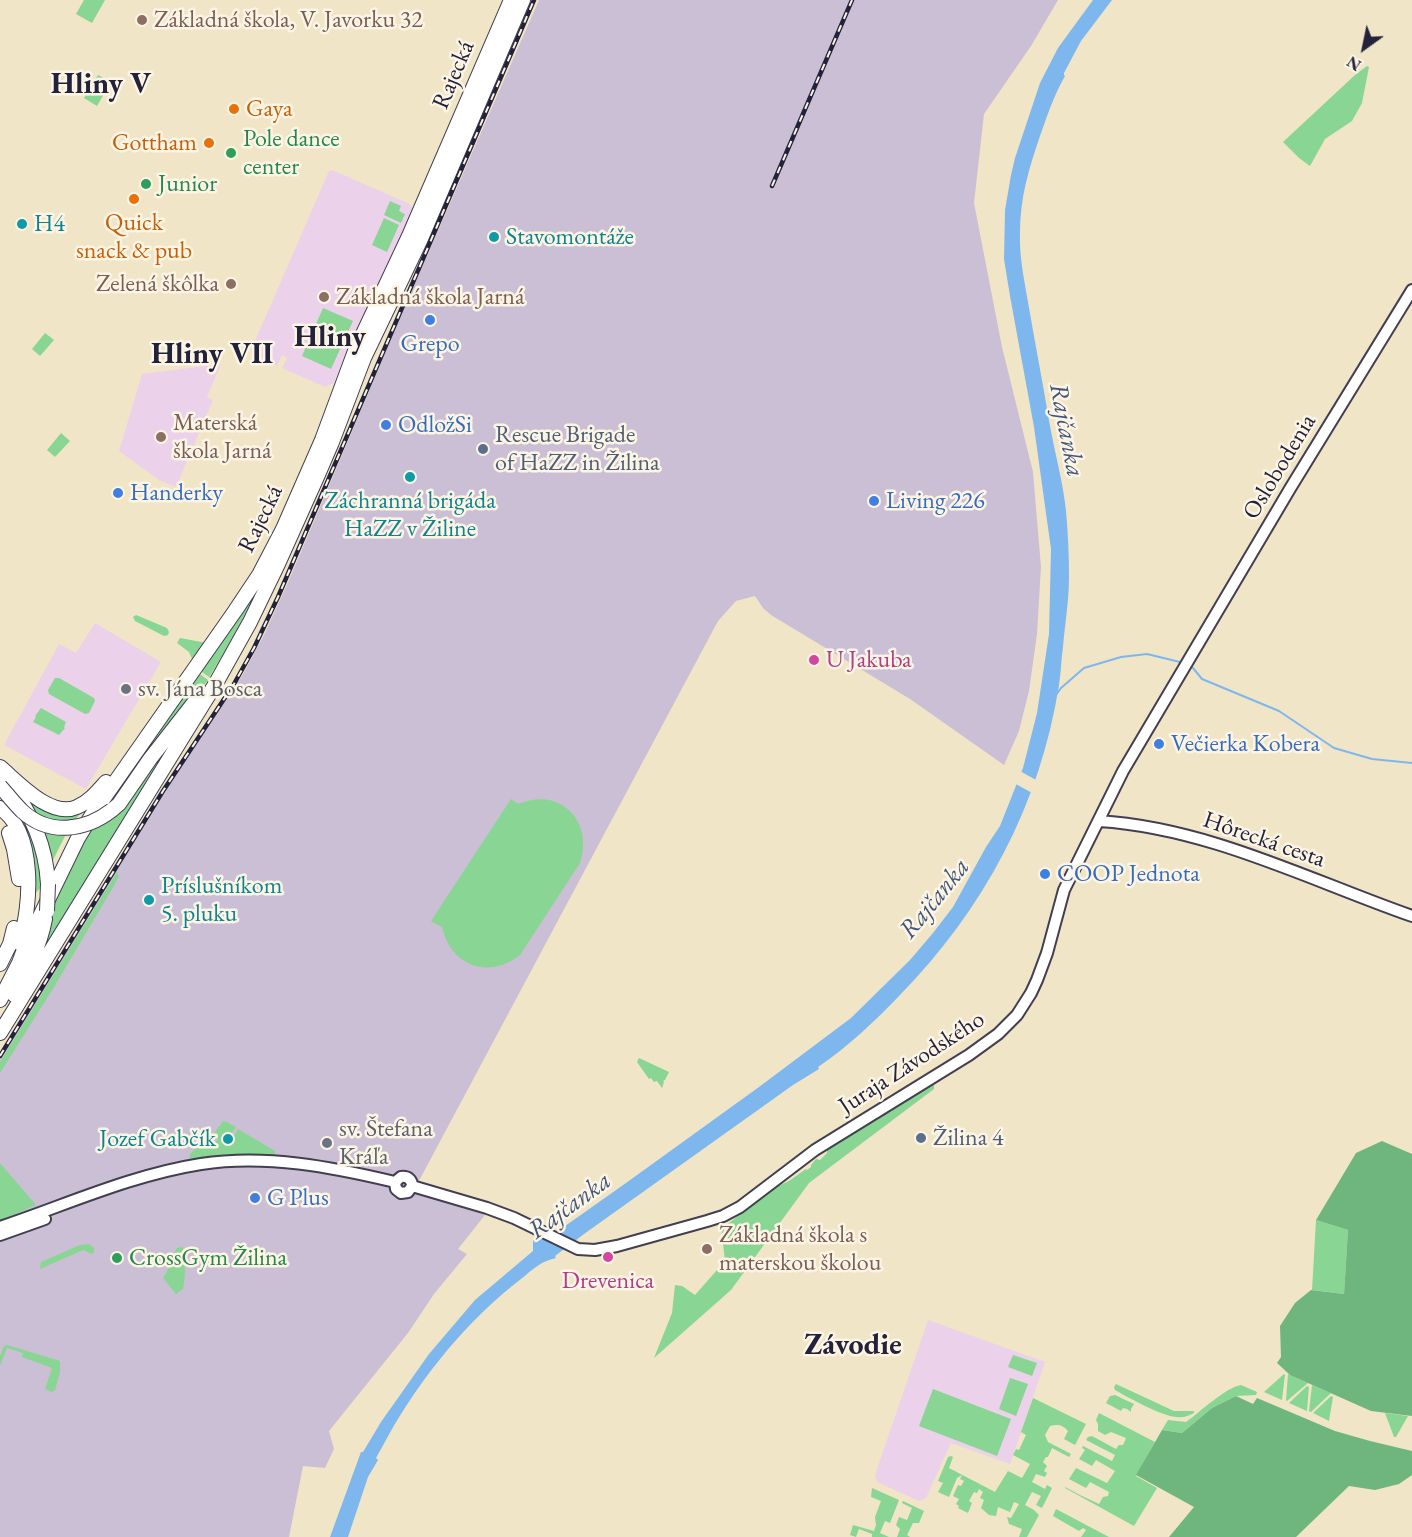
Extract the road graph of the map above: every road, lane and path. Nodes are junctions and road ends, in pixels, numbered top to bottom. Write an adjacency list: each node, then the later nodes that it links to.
1 (512, 0): 7 (main road, Rajecká)
2 (523, 0): 5 (main road, Rajecká)
3 (1412, 290): 4 (street, Oslobodenia)
4 (1186, 664): 11 (street, Juraja Závodského)
5 (216, 682): 9 (main road, bridge); 16 (main road, Rajecká)
6 (0, 767): 7 (main road)
7 (122, 771): 13 (main road, Rajecká)
8 (0, 772): 18 (main road, bridge)
9 (0, 786)
10 (0, 810): 14 (main road); 15 (main road)
11 (1099, 821): 12 (street, Hôrecká cesta); 20 (street, Juraja Závodského)
12 (1412, 916)
13 (25, 946): 15 (main road); 17 (main road)
14 (0, 964)
15 (0, 986)
16 (21, 999): 18 (main road); 19 (main road)
17 (0, 1000)
18 (0, 1019)
19 (0, 1033)
20 (168, 1172): 21 (street); 22 (street)
21 (0, 1227)
22 (0, 1235)

